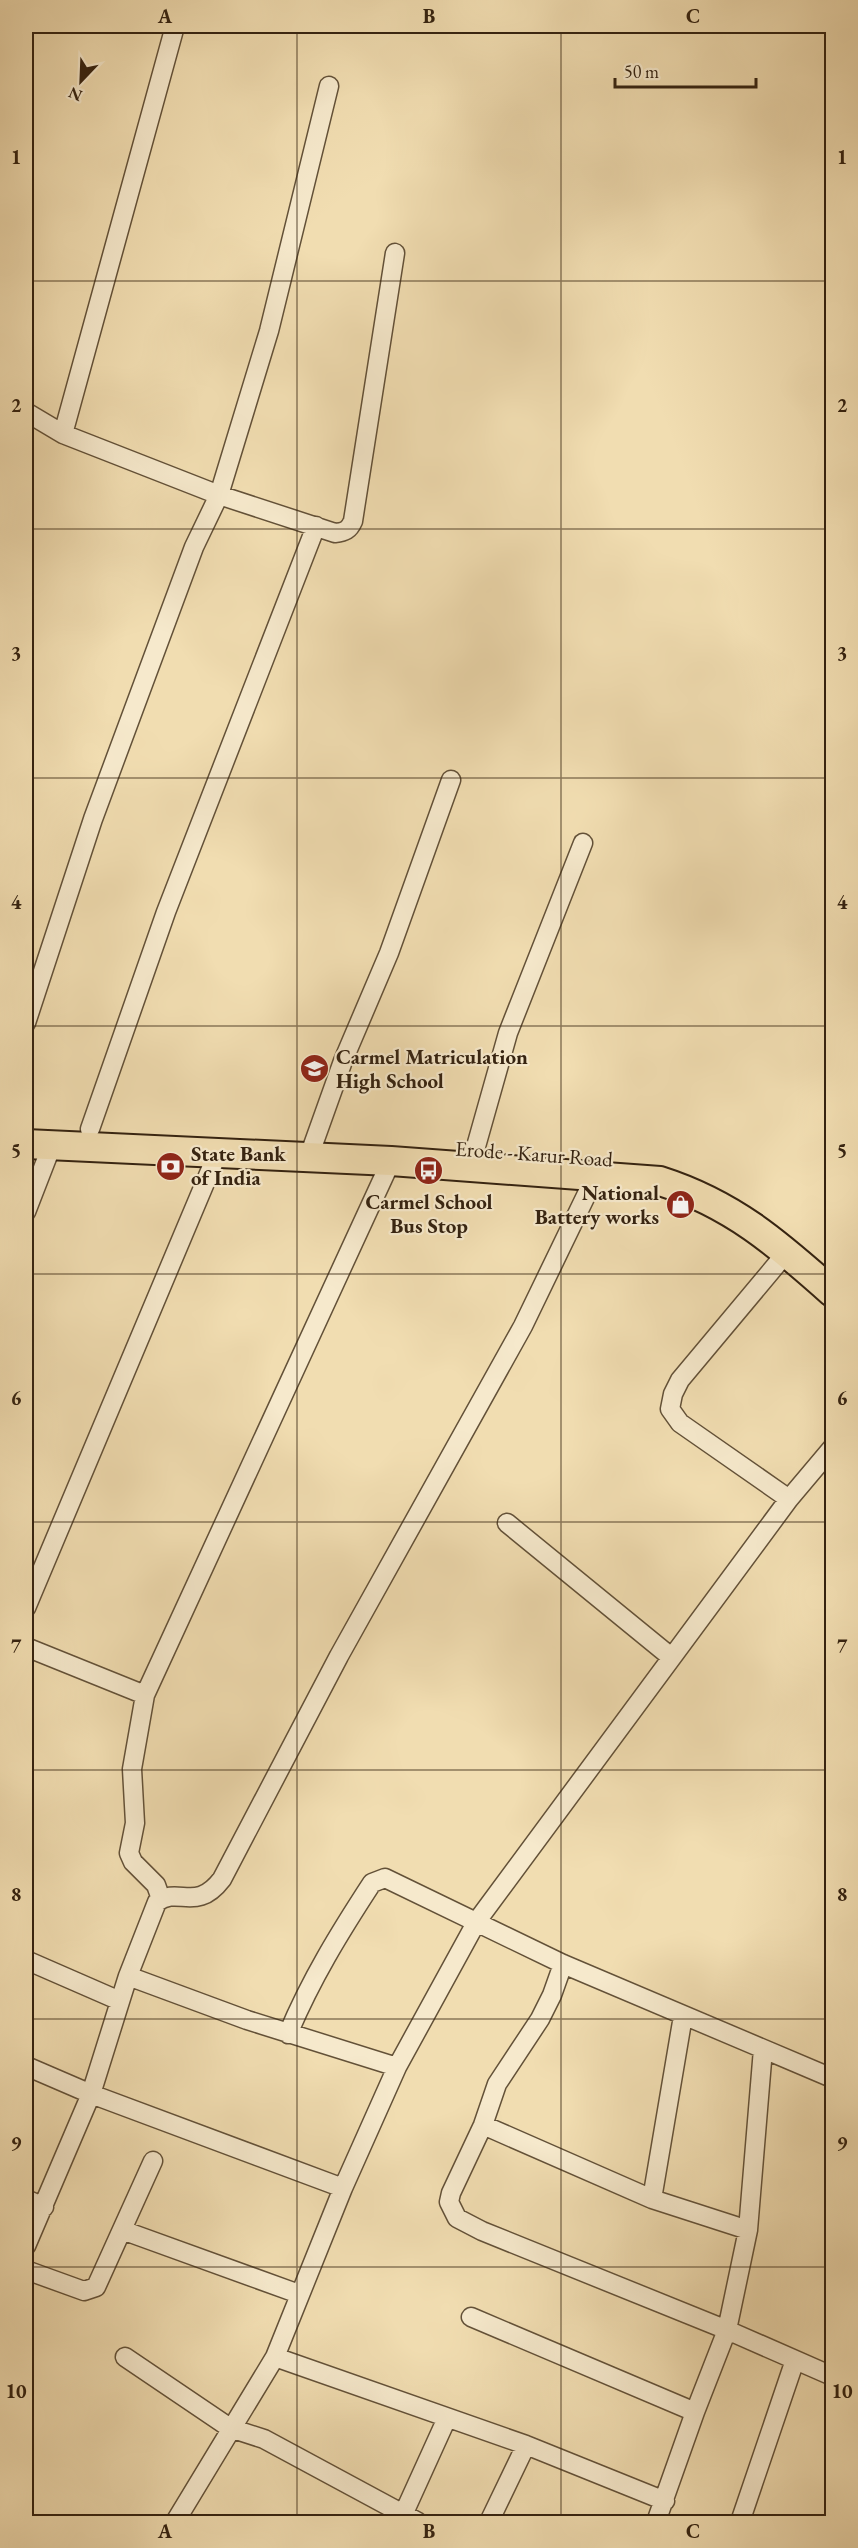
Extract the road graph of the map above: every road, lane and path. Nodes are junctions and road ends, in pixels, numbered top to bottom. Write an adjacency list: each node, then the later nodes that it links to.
1 (175, 26): 5 (street)
2 (329, 86): 6 (street)
3 (395, 253): 7 (street)
4 (26, 412): 5 (street)
5 (63, 434): 6 (street)
6 (219, 495): 7 (street); 10 (street)
7 (316, 526): 12 (street)
8 (452, 780): 14 (street)
9 (583, 843): 15 (street)
10 (26, 1023)
11 (26, 1126): 12 (main road, Erode - Karur Road)
12 (90, 1129): 14 (main road, Erode - Karur Road)
13 (38, 1145): 16 (main road, Erode - Karur Road); 19 (street)
14 (311, 1150): 15 (main road, Erode - Karur Road); 16 (main road, Erode - Karur Road); 17 (main road, Erode - Karur Road)
15 (475, 1150): 21 (main road, Erode - Karur Road)
16 (218, 1152): 26 (street)
17 (391, 1161): 18 (main road, Erode - Karur Road); 29 (street)
18 (596, 1175): 20 (main road, Erode - Karur Road); 30 (street)
19 (26, 1212)
20 (787, 1252): 22 (main road, Erode - Karur Road); 24 (street)
21 (832, 1267)
22 (832, 1292)
23 (832, 1448): 24 (street)
24 (789, 1499): 28 (street)
25 (507, 1523): 28 (street)
26 (26, 1608)
27 (26, 1647): 29 (street)
28 (671, 1657): 31 (street)
29 (145, 1695): 30 (street)
30 (161, 1899): 34 (street)
31 (477, 1921): 33 (street); 37 (street); 40 (street)
32 (26, 1960): 35 (street)
33 (563, 1964): 36 (street); 43 (street)
34 (128, 1976): 35 (street); 37 (street)
35 (120, 2001): 42 (street)
36 (683, 2016): 38 (street); 47 (street)
37 (288, 2034): 40 (street)
38 (763, 2049): 41 (street); 50 (street)
39 (26, 2066): 42 (street)
40 (397, 2067): 45 (street)
41 (832, 2078)
42 (91, 2094): 45 (street); 48 (street)
43 (483, 2125): 47 (street); 55 (street)
44 (153, 2161): 49 (street)
45 (343, 2188): 53 (street)
46 (26, 2199): 48 (street)
47 (652, 2199): 50 (street)
48 (44, 2207): 51 (street)
49 (122, 2230): 52 (street); 53 (street)
50 (748, 2230): 55 (street)
51 (26, 2246)
52 (26, 2270)
53 (299, 2294): 57 (street)
54 (471, 2317): 60 (street)
55 (727, 2330): 58 (street); 60 (street)
56 (125, 2357): 62 (street)
57 (275, 2357): 61 (street); 62 (street)
58 (795, 2360): 59 (street); 69 (street)
59 (832, 2376)
60 (694, 2412): 64 (street)
61 (447, 2418): 63 (street); 65 (street)
62 (230, 2428): 65 (street); 66 (street)
63 (526, 2445): 64 (street); 67 (street)
64 (666, 2501): 68 (street)
65 (410, 2519)
66 (175, 2523)
67 (489, 2523)
68 (656, 2523)
69 (740, 2523)

